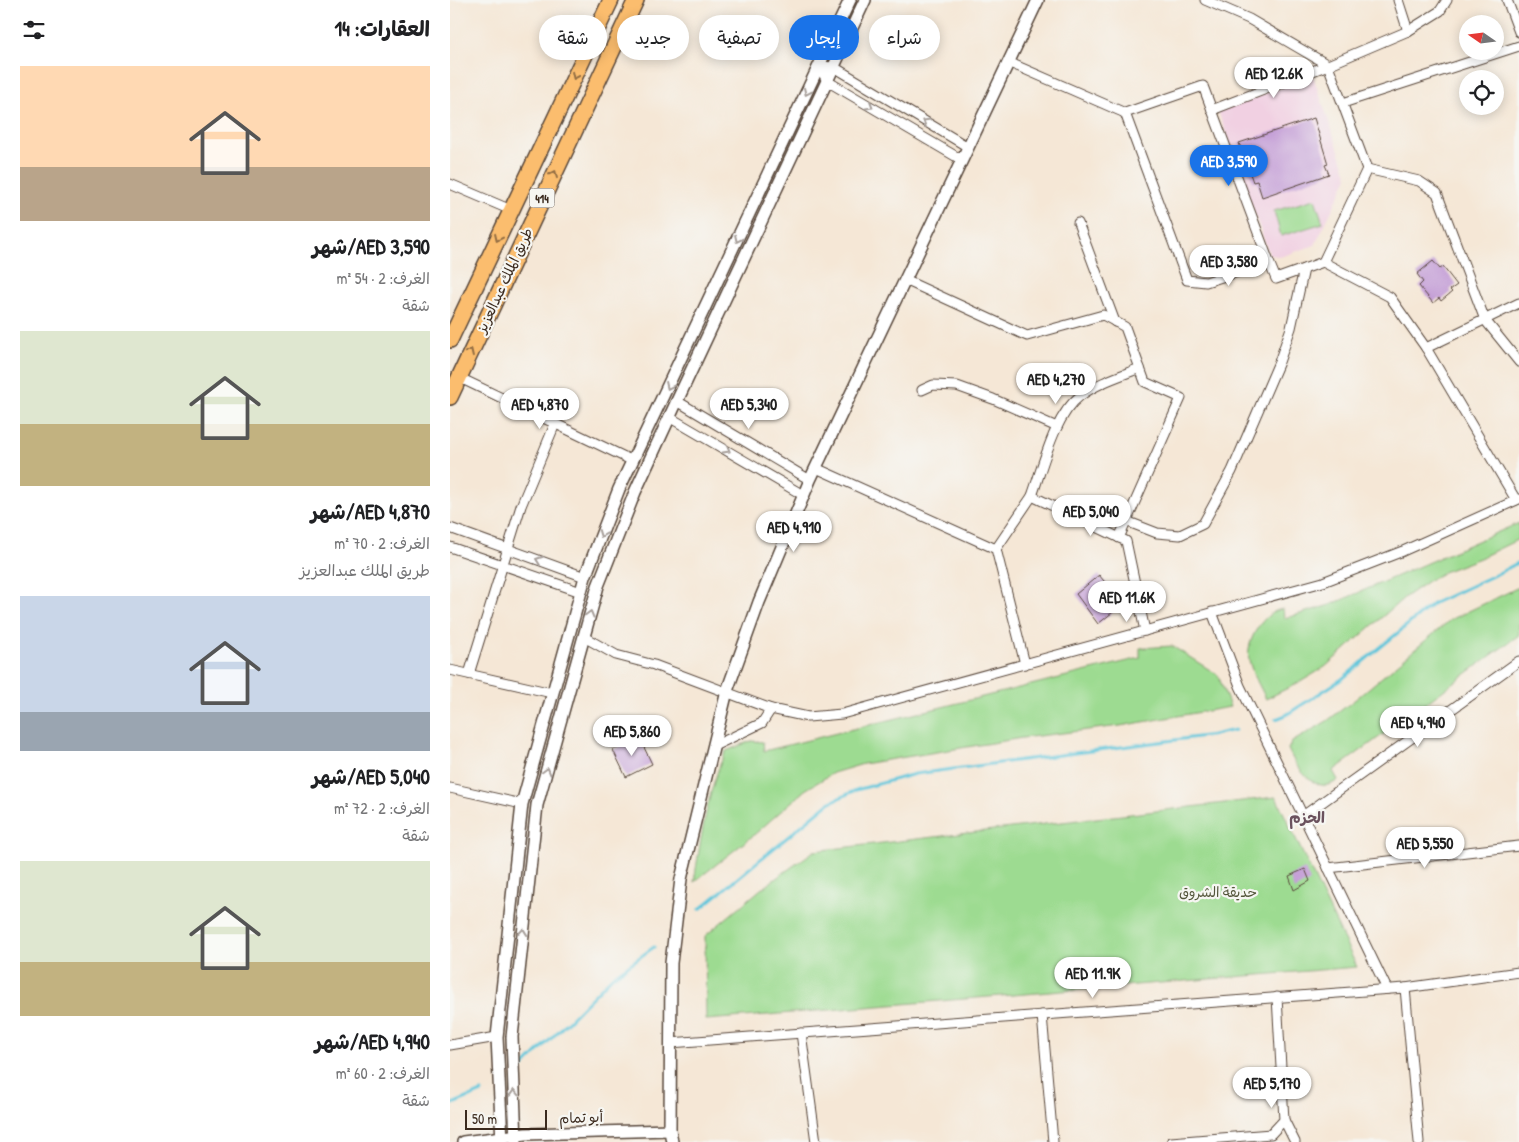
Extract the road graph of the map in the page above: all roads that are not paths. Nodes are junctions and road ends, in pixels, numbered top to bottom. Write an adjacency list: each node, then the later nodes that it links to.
1 (611, 0): 25 (highway, طريق الملك عبدالعزيز / 414, one-way to 25)
2 (636, 0): 38 (highway, طريق الملك عبدالعزيز / 414, one-way to 2)
3 (850, 0): 15 (street)
4 (865, 0): 16 (street)
5 (1038, 0): 13 (street)
6 (1204, 0): 14 (street)
7 (1398, 0): 10 (street)
8 (1447, 0): 10 (street)
9 (1507, 0): 11 (street)
10 (1408, 31): 14 (street)
11 (1519, 32)
12 (1519, 46): 18 (street)
13 (1008, 62): 20 (street); 21 (street)
14 (1328, 65): 18 (street); 19 (street)
15 (819, 66): 16 (street); 17 (street); 45 (street, one-way to 45)
16 (834, 67): 17 (street); 21 (street, one-way to 16)
17 (827, 81): 22 (street, one-way to 22); 41 (street)
18 (1343, 103): 23 (street)
19 (1212, 110): 20 (street); 27 (street)
20 (1125, 114): 27 (street)
21 (968, 147): 22 (street)
22 (962, 160): 30 (street)
23 (1367, 169): 28 (street); 32 (street)
24 (450, 184): 25 (street)
25 (511, 210): 34 (highway, طريق الملك عبدالعزيز / 414, one-way to 34)
26 (1078, 223): 33 (street)
27 (1269, 262): 29 (street)
28 (1323, 262): 29 (street); 35 (street)
29 (1304, 269): 51 (street)
30 (905, 280): 33 (street); 46 (street)
31 (1519, 303): 32 (street)
32 (1485, 320): 35 (street); 36 (street)
33 (1115, 322): 37 (street)
34 (450, 340)
35 (1426, 348): 50 (street)
36 (1519, 362)
37 (1140, 368): 44 (street); 51 (street)
38 (458, 377): 40 (highway, طريق الملك عبدالعزيز / 414); 43 (street)
39 (922, 390): 44 (street)
40 (450, 397)
41 (676, 401): 42 (street); 47 (street)
42 (669, 416): 48 (street, one-way to 48); 62 (street, one-way to 42)
43 (555, 424): 45 (street); 56 (street)
44 (1057, 427): 49 (street)
45 (633, 461): 58 (street, one-way to 58)
46 (816, 468): 47 (street); 55 (street)
47 (810, 480): 48 (street)
48 (804, 495): 67 (street)
49 (1032, 496): 53 (street); 55 (street)
50 (1518, 500): 60 (street)
51 (1126, 521): 53 (street)
52 (450, 528): 56 (street)
53 (1119, 538): 61 (street)
54 (450, 547): 57 (street)
55 (996, 548): 64 (street)
56 (508, 549): 57 (street); 58 (street, one-way to 56)
57 (503, 565): 59 (street); 66 (street)
58 (585, 577): 59 (street)
59 (581, 592): 68 (street)
60 (1212, 612): 61 (street); 73 (street)
61 (1145, 631): 64 (street)
62 (584, 637): 67 (street); 87 (street, one-way to 62)
63 (1519, 661): 73 (street)
64 (1025, 664): 69 (street)
65 (450, 670): 66 (street)
66 (468, 674): 68 (street)
67 (727, 692): 69 (street); 70 (street)
68 (552, 693): 72 (street)
69 (771, 709): 70 (street)
70 (714, 746): 83 (street)
71 (450, 788): 72 (street)
72 (522, 804): 82 (street)
73 (1303, 816): 75 (street)
74 (1519, 846): 75 (street)
75 (1328, 868): 78 (street)
76 (1519, 972): 77 (street)
77 (1404, 988): 78 (street); 96 (street)
78 (1387, 989): 79 (street)
79 (1278, 997): 80 (street); 85 (street)
80 (1042, 1015): 81 (street); 93 (street)
81 (801, 1034): 83 (street); 92 (street)
82 (497, 1037): 84 (street); 88 (street)
83 (670, 1043): 86 (street)
84 (450, 1045)
85 (1284, 1120): 89 (street); 95 (street)
86 (670, 1130): 87 (street, أبو تمام); 91 (street)
87 (516, 1138): 88 (street, أبو تمام)
88 (502, 1139): 90 (street, أبو تمام)
89 (1198, 1141): 94 (street)
90 (463, 1142)
91 (672, 1142)
92 (816, 1142)
93 (1053, 1142)
94 (1171, 1142)
95 (1295, 1142)
96 (1419, 1142)

